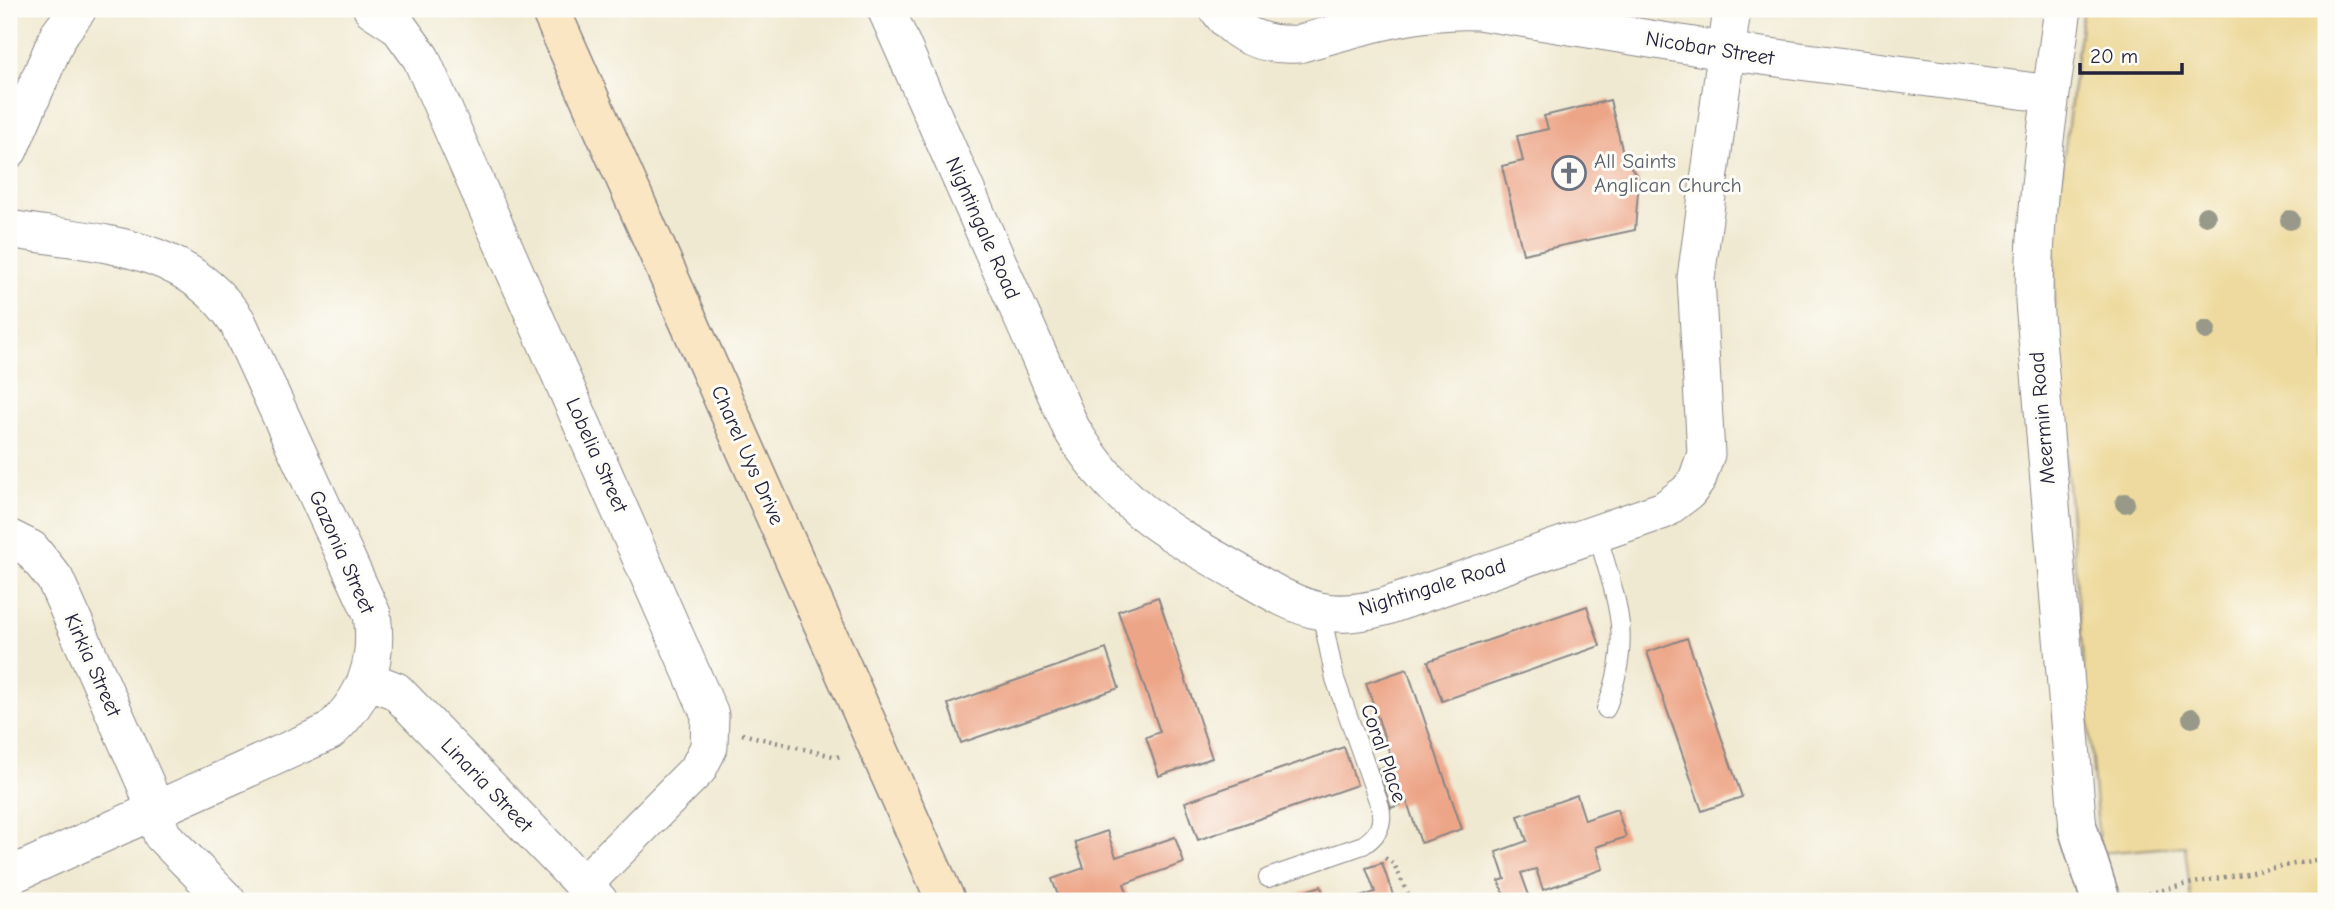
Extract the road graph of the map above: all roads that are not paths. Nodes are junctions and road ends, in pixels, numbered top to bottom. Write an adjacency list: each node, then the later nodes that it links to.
1 (78, 9): 10 (street)
2 (372, 9): 21 (street, Lobelia Street)
3 (550, 9): 23 (main road, Charel Uys Drive)
4 (886, 9): 14 (street, Nightingale Road)
5 (1218, 9): 8 (street, Nicobar Street)
6 (1732, 9): 8 (street, Nightingale Road)
7 (2063, 9): 9 (street, Meermin Road)
8 (1724, 51): 9 (street, Nicobar Street); 12 (street, Nightingale Road)
9 (2051, 94): 18 (street, Meermin Road)
10 (9, 150)
11 (9, 229): 15 (street, Gazonia Street)
12 (1597, 533): 14 (street, Nightingale Road); 16 (lane)
13 (9, 538): 17 (street, Kirkia Street)
14 (1321, 612): 20 (lane, Coral Place)
15 (368, 680): 17 (street, Gazonia Street); 21 (street, Linaria Street)
16 (1606, 709)
17 (154, 811): 19 (street, Gazonia Street); 22 (street)
18 (2078, 829): 24 (street, Meermin Road); 25 (street, Meermin Road)
19 (9, 876)
20 (1268, 878)
21 (591, 893)
22 (227, 901)
23 (946, 901)
24 (2074, 901)
25 (2101, 901)

